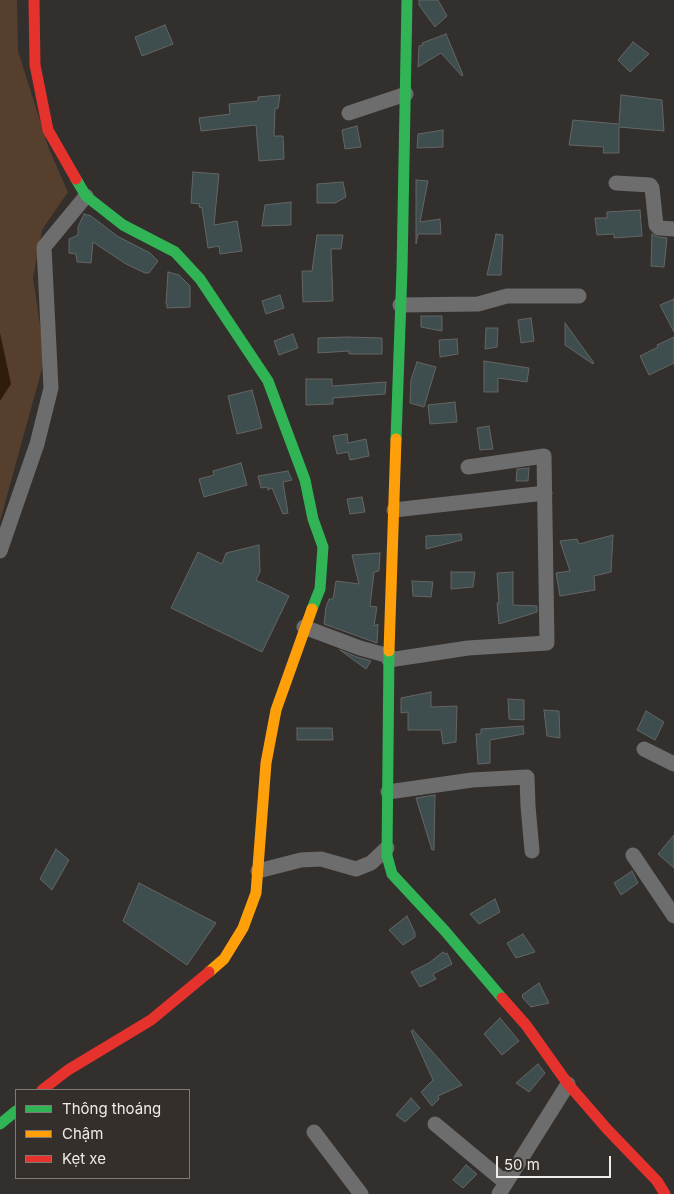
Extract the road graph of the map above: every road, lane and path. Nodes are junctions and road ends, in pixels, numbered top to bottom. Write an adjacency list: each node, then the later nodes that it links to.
1 (34, 0): 6 (street)
2 (407, 0): 3 (street)
3 (406, 94): 4 (street); 9 (street)
4 (349, 113)
5 (616, 183): 7 (street)
6 (86, 196): 13 (street); 14 (street)
7 (674, 228)
8 (579, 296): 9 (street)
9 (400, 305): 12 (street)
10 (468, 467): 11 (street)
11 (545, 493): 12 (street); 15 (street)
12 (394, 510): 15 (street)
13 (0, 551)
14 (304, 627): 15 (street); 23 (street)
15 (389, 658): 18 (street)
16 (644, 749): 17 (street)
17 (674, 764)
18 (388, 792): 19 (street); 20 (street)
19 (388, 848): 22 (street); 24 (street)
20 (532, 851)
21 (633, 855): 25 (street)
22 (362, 868): 23 (street); 24 (street)
23 (258, 871): 27 (street)
24 (392, 874): 26 (street)
25 (671, 906)
26 (568, 1084): 32 (street); 34 (street)
27 (43, 1089)
28 (15, 1112): 29 (street)
29 (0, 1124)
30 (435, 1124): 32 (street)
31 (314, 1132): 33 (street)
32 (502, 1189)
33 (361, 1194)
34 (665, 1194)

